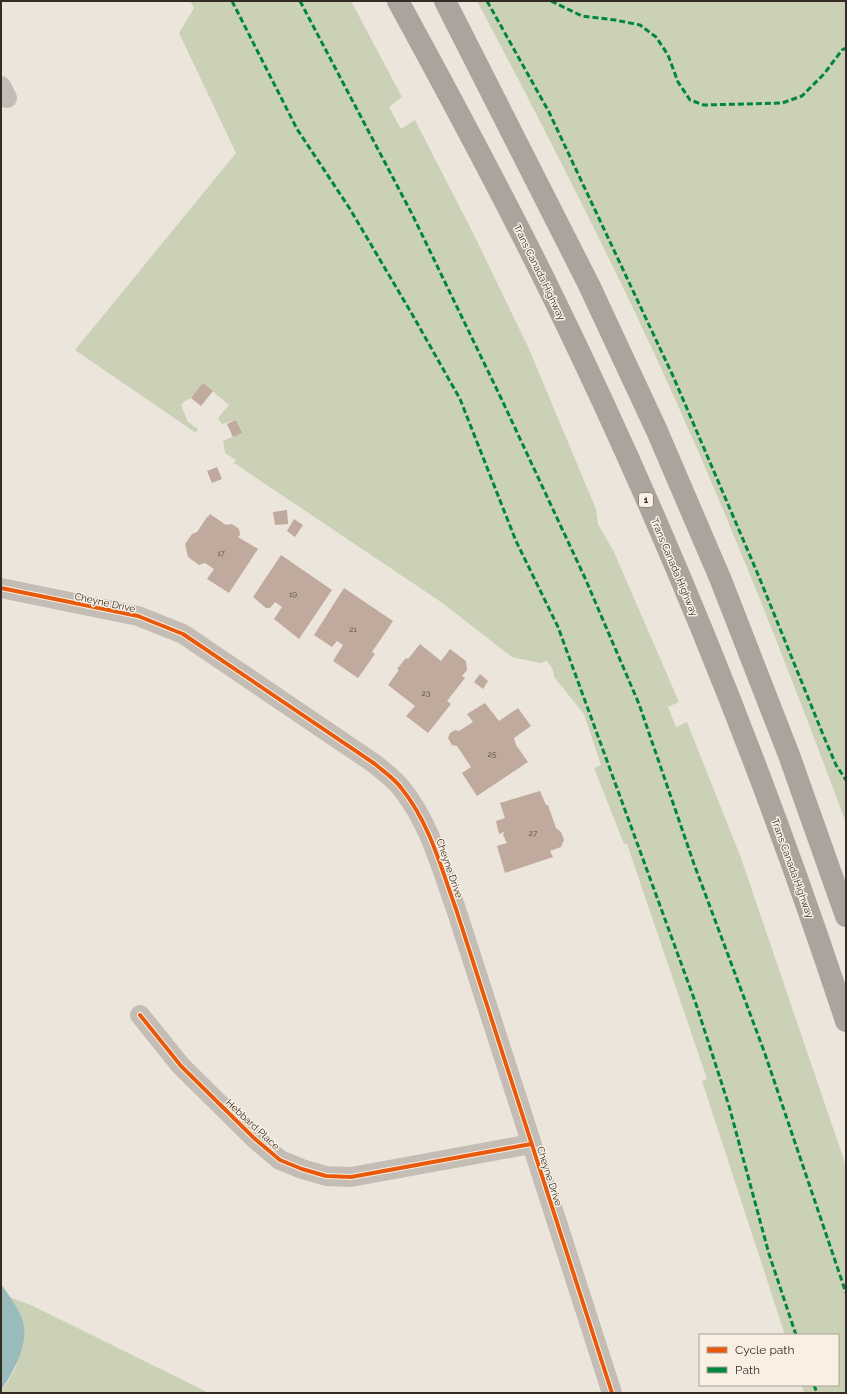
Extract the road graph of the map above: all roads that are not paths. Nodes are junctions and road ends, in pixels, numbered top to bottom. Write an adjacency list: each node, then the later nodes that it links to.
1 (398, 1): 6 (highway, Trans Canada Highway / 1)
2 (445, 1): 4 (highway)
3 (1, 588): 7 (street, Cheyne Drive)
4 (846, 916)
5 (140, 1015): 7 (street, Hebbard Place)
6 (846, 1021)
7 (531, 1144): 8 (street, Cheyne Drive)
8 (612, 1393)

